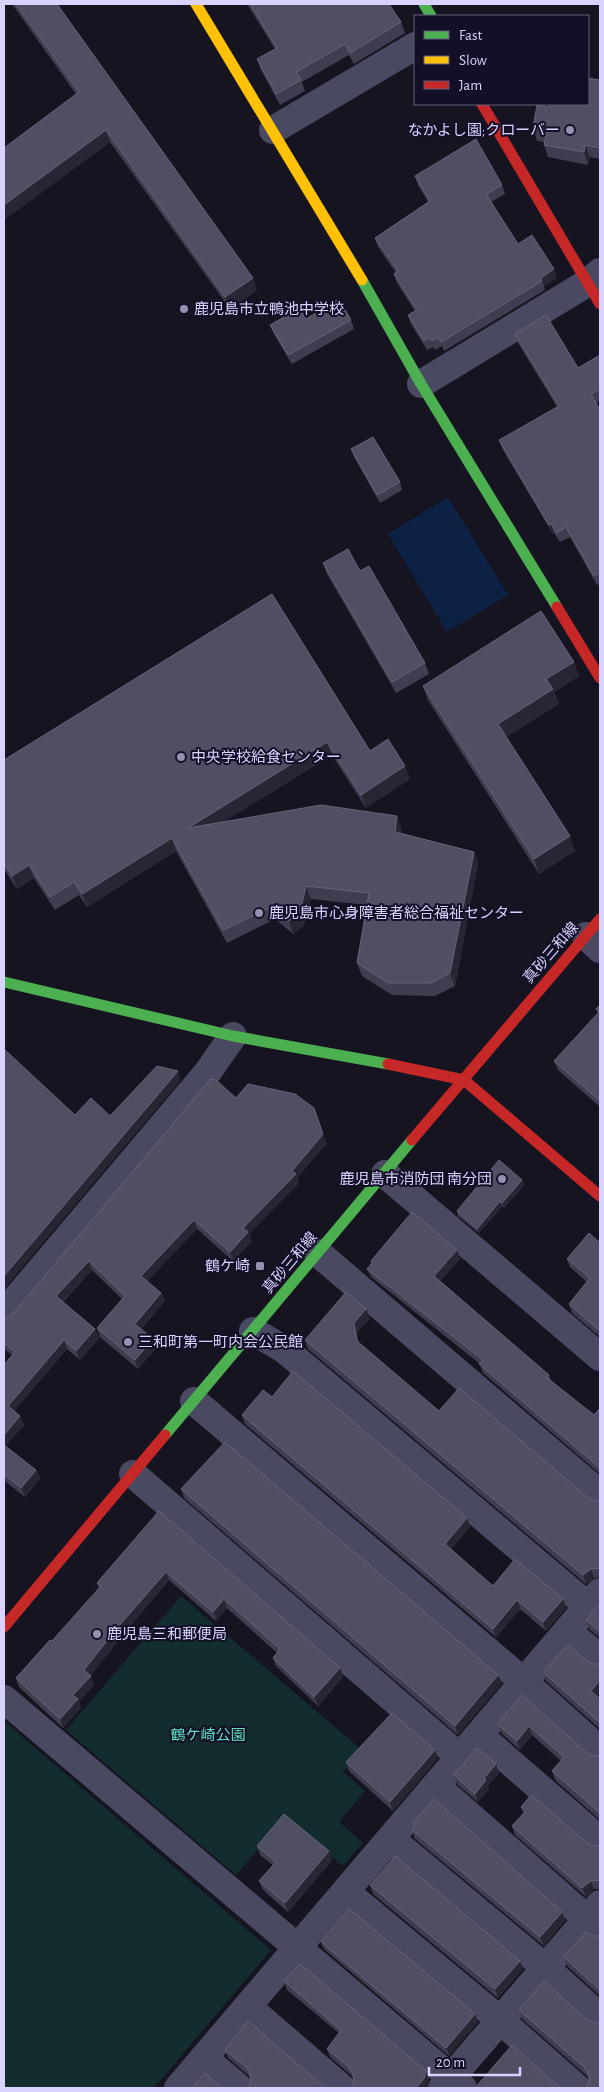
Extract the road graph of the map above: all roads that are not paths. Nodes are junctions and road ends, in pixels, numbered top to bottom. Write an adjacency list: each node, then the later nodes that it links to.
1 (196, 4): 6 (street)
2 (424, 4): 3 (street)
3 (430, 15)
4 (414, 47): 6 (street)
5 (483, 105): 7 (street)
6 (273, 130): 8 (street)
7 (596, 286): 8 (street)
8 (421, 384): 9 (street)
9 (600, 678)
10 (596, 935): 13 (street, 真砂三和線)
11 (4, 982): 12 (street)
12 (233, 1036): 13 (street); 17 (street)
13 (464, 1080): 14 (street, 真砂三和線); 15 (street)
14 (384, 1174): 16 (street, 真砂三和線); 19 (street)
15 (600, 1196)
16 (318, 1253): 18 (street, 真砂三和線); 22 (street)
17 (4, 1313)
18 (253, 1331): 20 (street, 真砂三和線); 23 (street)
19 (600, 1357)
20 (194, 1401): 21 (street, 真砂三和線); 27 (street)
21 (133, 1474): 24 (street, 真砂三和線); 31 (street)
22 (600, 1494)
23 (594, 1599): 25 (street)
24 (4, 1626)
25 (567, 1631): 26 (street); 27 (street)
26 (600, 1658)
27 (524, 1682): 29 (street); 30 (street)
28 (4, 1699): 37 (street)
29 (479, 1735): 31 (street); 34 (street)
30 (600, 1750)
31 (460, 1757): 32 (street)
32 (436, 1786): 33 (street); 36 (street)
33 (391, 1839): 35 (street); 38 (street)
34 (600, 1840)
35 (346, 1892): 37 (street); 41 (street)
36 (596, 1918): 38 (street)
37 (298, 1948): 39 (street); 43 (street)
38 (546, 1968): 40 (street); 41 (street)
39 (248, 2007): 42 (street); 46 (street)
40 (600, 2017)
41 (500, 2020): 43 (street); 47 (street)
42 (204, 2058): 44 (street); 45 (street)
43 (452, 2085)
44 (178, 2088)
45 (239, 2088)
46 (342, 2088)
47 (577, 2088)

